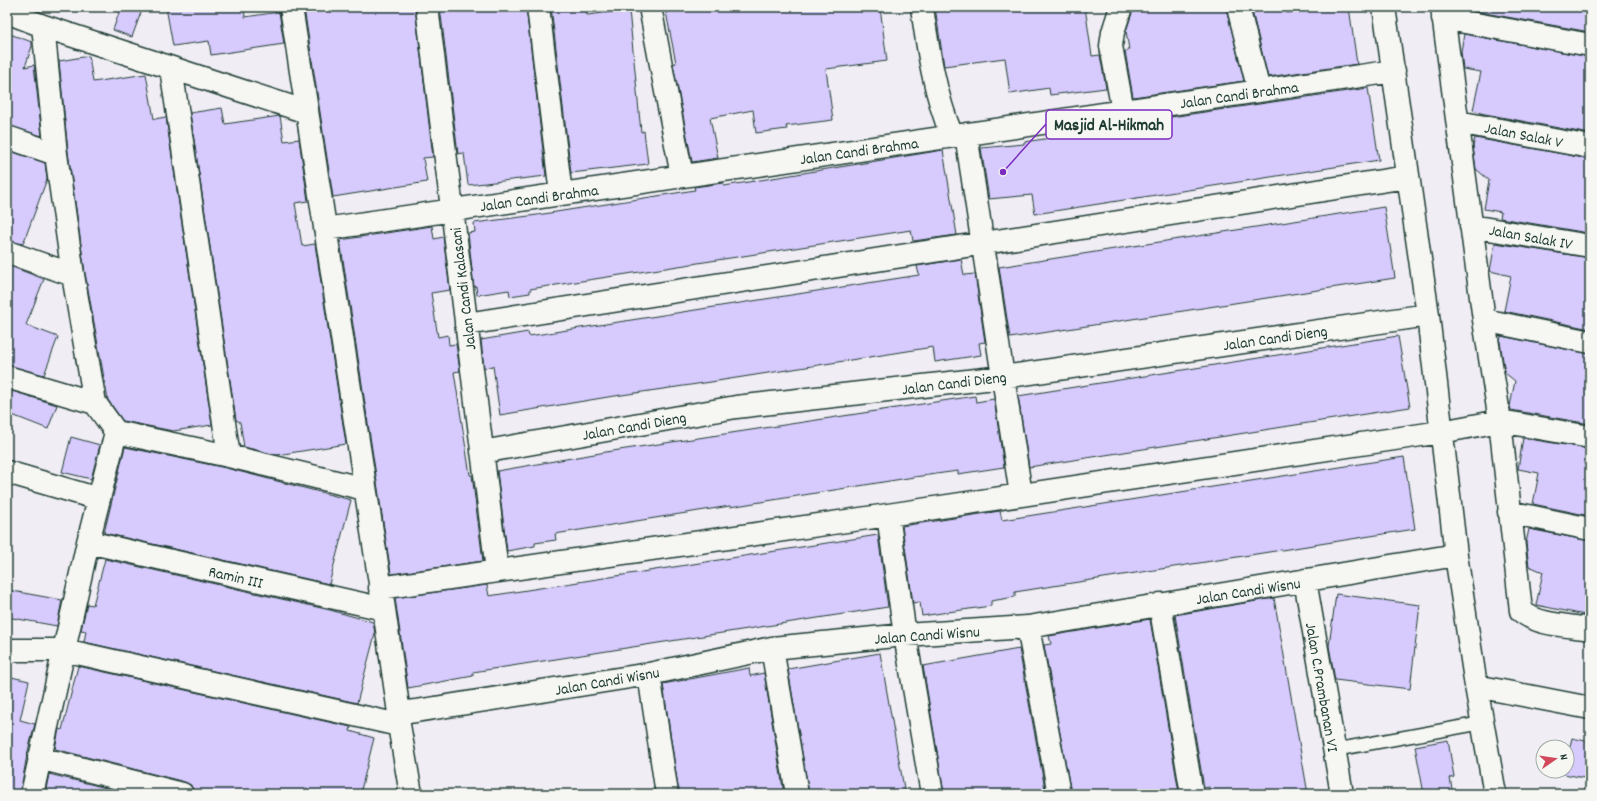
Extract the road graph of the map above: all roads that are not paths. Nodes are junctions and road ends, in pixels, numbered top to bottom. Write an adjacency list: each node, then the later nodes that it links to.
1 (291, 7): 17 (street)
2 (427, 7): 26 (street, Jalan Candi Kalasani)
3 (538, 7): 25 (street)
4 (650, 7): 23 (street)
5 (922, 7): 19 (street)
6 (1121, 7): 16 (street)
7 (1238, 7): 15 (street)
8 (1384, 7): 14 (street)
9 (7, 12): 11 (street)
10 (1442, 12): 12 (street); 18 (street)
11 (44, 26): 13 (street); 22 (street)
12 (1590, 45)
13 (170, 68): 17 (street); 45 (street)
14 (1394, 71): 15 (street, Jalan Candi Brahma); 24 (street)
15 (1259, 91): 16 (street, Jalan Candi Brahma)
16 (1123, 111): 19 (street, Jalan Candi Brahma)
17 (307, 112): 28 (street)
18 (1458, 122): 21 (street, Jalan Salak V); 27 (street)
19 (959, 135): 23 (street, Jalan Candi Brahma); 29 (street)
20 (7, 137): 22 (street)
21 (1590, 146)
22 (56, 154): 32 (street)
23 (682, 176): 25 (street, Jalan Candi Brahma)
24 (1408, 177): 29 (street); 33 (street)
25 (561, 194): 26 (street, Jalan Candi Brahma)
26 (452, 210): 28 (street, Jalan Candi Brahma); 35 (street, Jalan Candi Kalasani)
27 (1471, 226): 30 (street, Jalan Salak IV); 34 (street)
28 (325, 229): 47 (street)
29 (983, 243): 35 (street); 38 (street)
30 (1590, 246)
31 (7, 252): 32 (street)
32 (73, 275): 39 (street)
33 (1428, 315): 38 (street, Jalan Candi Dieng); 41 (street)
34 (1484, 320): 36 (street); 40 (street)
35 (466, 324): 44 (street, Jalan Candi Kalasani)
36 (1590, 342)
37 (7, 377): 39 (street)
38 (1003, 377): 44 (street, Jalan Candi Dieng); 48 (street)
39 (95, 403): 42 (street)
40 (1494, 422): 41 (street); 43 (street); 50 (street)
41 (1444, 431): 48 (street); 54 (street)
42 (116, 432): 45 (street); 49 (street)
43 (1590, 437)
44 (482, 452): 55 (street, Jalan Candi Kalasani)
45 (229, 456): 47 (street)
46 (7, 472): 49 (street)
47 (365, 489): 57 (street)
48 (1021, 495): 51 (street)
49 (99, 499): 53 (street)
50 (1509, 512): 52 (street); 61 (street)
51 (888, 515): 55 (street); 62 (street)
52 (1590, 529)
53 (88, 542): 59 (street, Ramin III); 65 (street)
54 (1456, 555): 56 (street, Jalan Candi Wisnu); 67 (street)
55 (497, 571): 57 (street)
56 (1305, 580): 58 (street, Jalan Candi Wisnu); 71 (street, Jalan C.Prambanan VI)
57 (380, 588): 59 (street)
58 (1160, 604): 60 (street, Jalan Candi Wisnu); 80 (street)
59 (384, 609): 69 (street)
60 (1028, 627): 62 (street, Jalan Candi Wisnu); 79 (street)
61 (1590, 629)
62 (905, 634): 63 (street, Jalan Candi Wisnu); 78 (street)
63 (772, 648): 66 (street, Jalan Candi Wisnu); 77 (street)
64 (7, 650): 65 (street, Jalan Candi Wisnu)
65 (64, 650): 69 (street, Jalan Candi Wisnu); 72 (street)
66 (649, 674): 69 (street, Jalan Candi Wisnu); 76 (street)
67 (1476, 686): 68 (street); 70 (street)
68 (1590, 708)
69 (399, 719): 75 (street)
70 (1482, 723): 71 (lane); 82 (street)
71 (1334, 750): 81 (street, Jalan C.Prambanan VI)
72 (39, 758): 73 (street); 74 (street)
73 (32, 794)
74 (182, 794)
75 (411, 794)
76 (667, 794)
77 (797, 794)
78 (932, 794)
79 (1059, 794)
80 (1192, 794)
81 (1342, 794)
82 (1495, 794)

